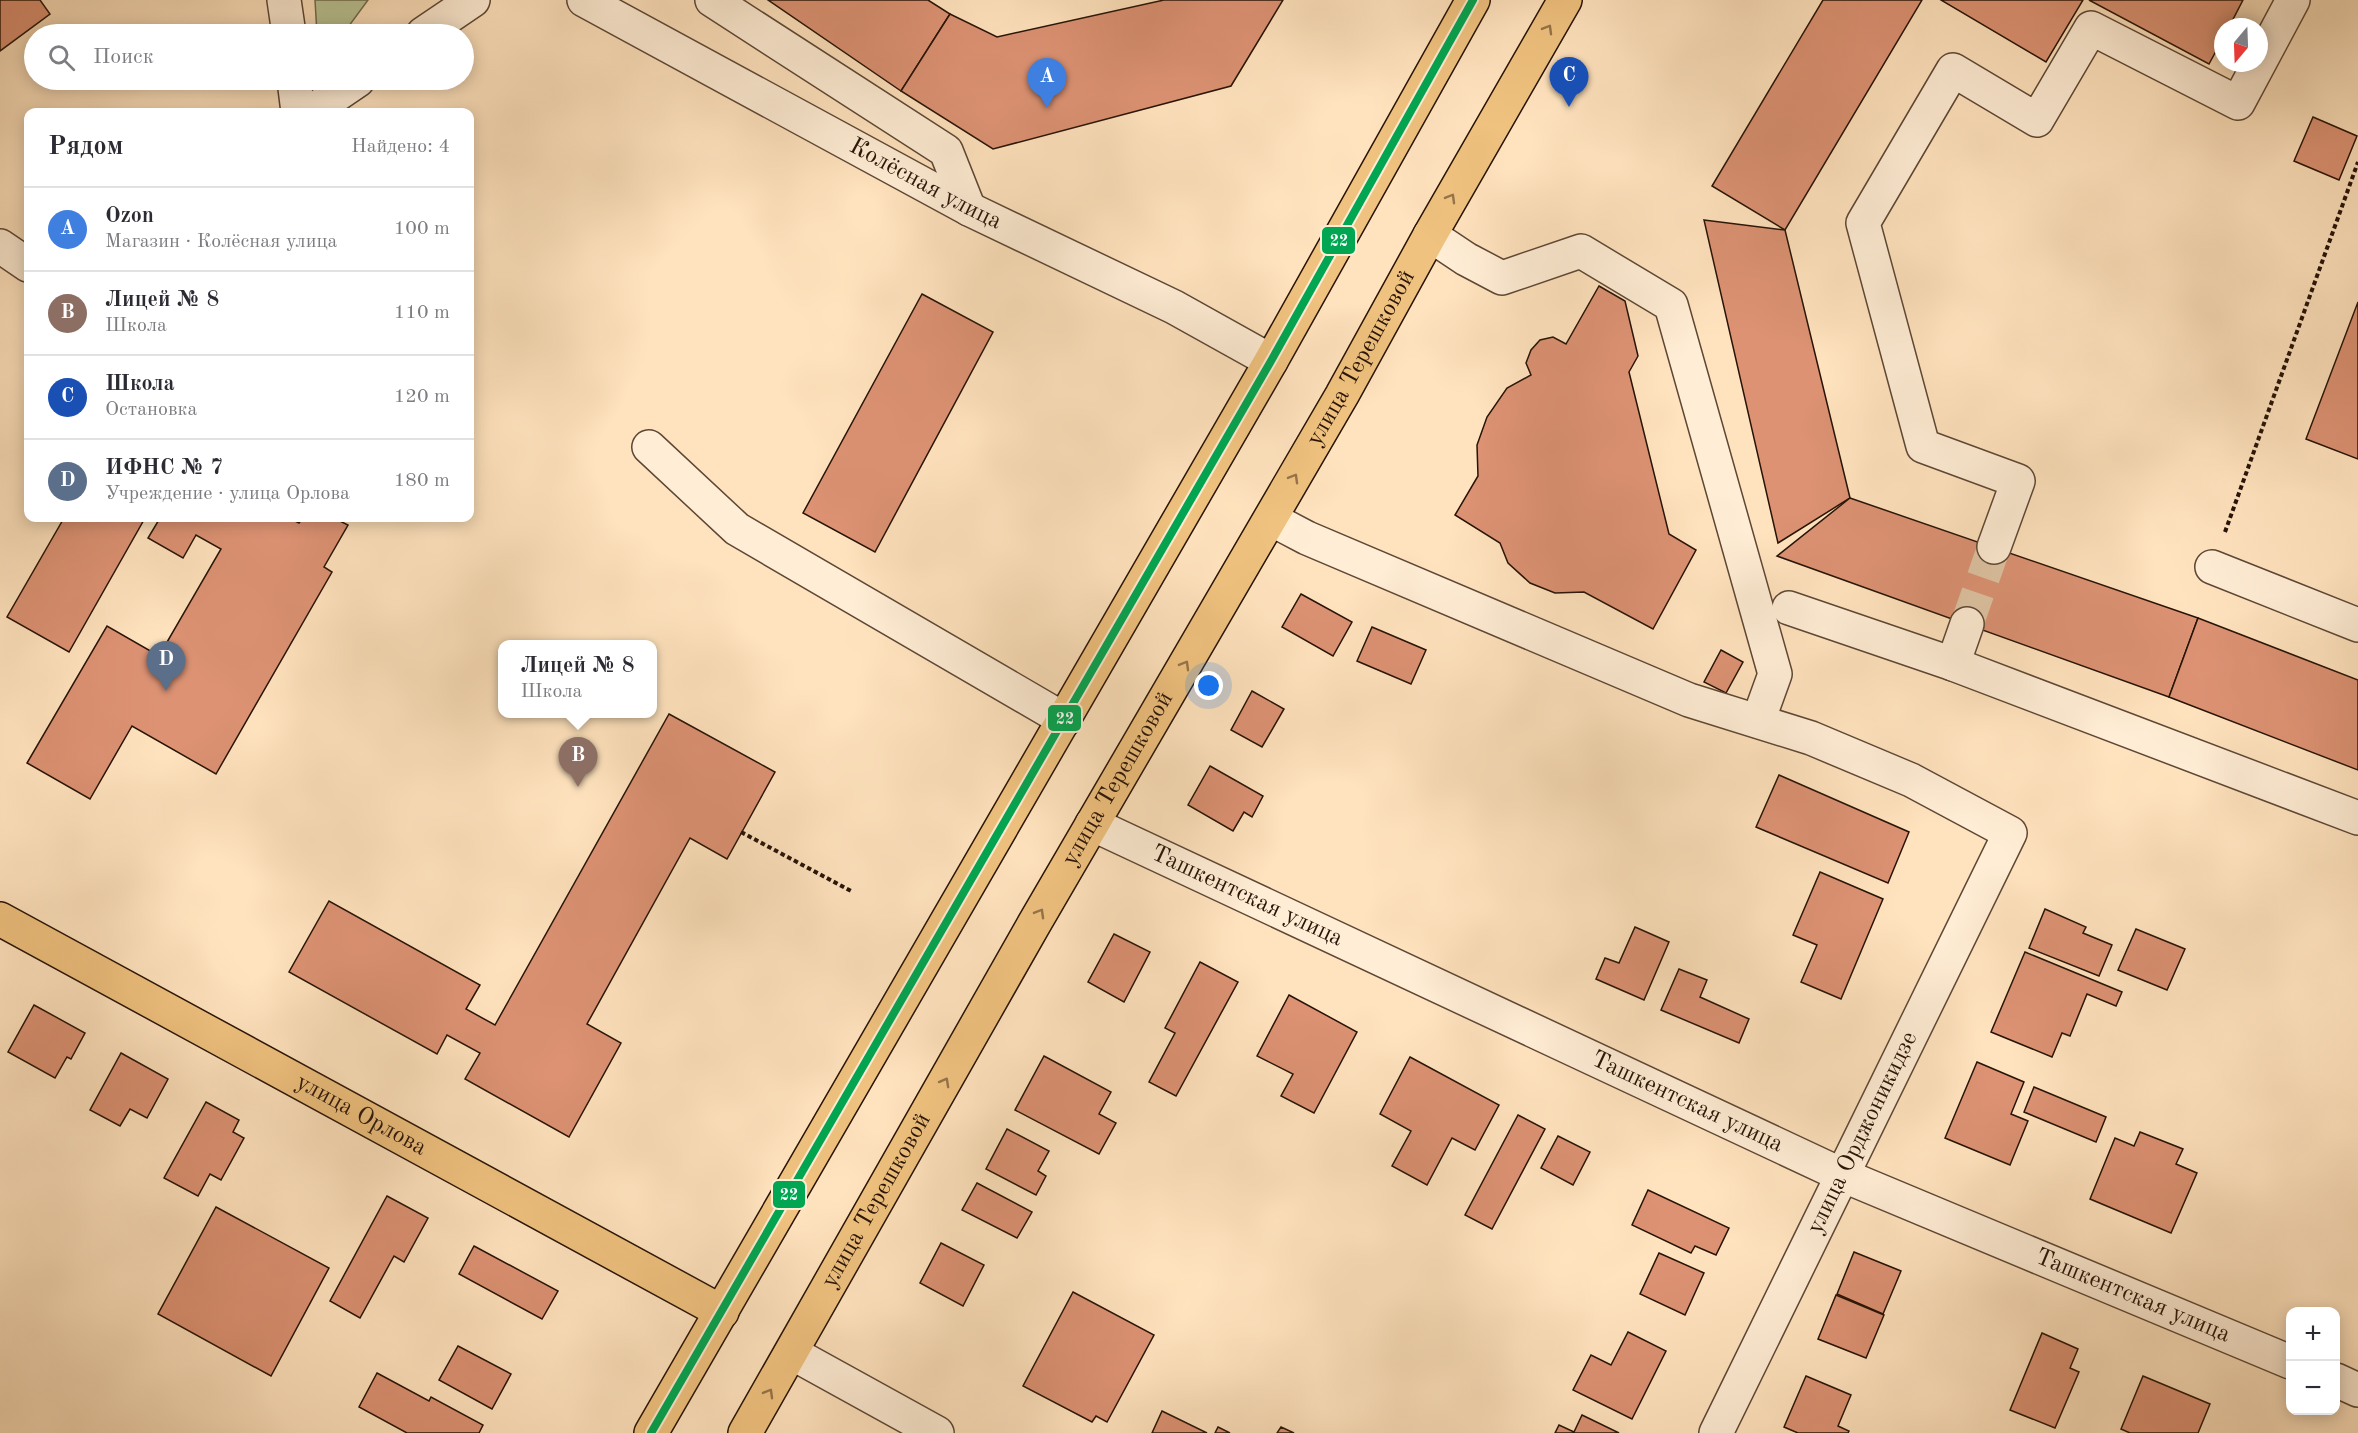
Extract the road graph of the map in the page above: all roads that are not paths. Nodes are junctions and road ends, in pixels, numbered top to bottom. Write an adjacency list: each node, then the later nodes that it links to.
1 (284, 0): 8 (street)
2 (473, 0): 9 (street)
3 (584, 0): 14 (street, Колёсная улица)
4 (712, 0): 14 (street)
5 (1473, 0): 18 (main road)
6 (1565, 0): 15 (main road, улица Терешковой, one-way to 6)
7 (2292, 0): 21 (street)
8 (288, 24)
9 (438, 24)
10 (295, 90): 12 (street)
11 (343, 90): 13 (street)
12 (298, 108)
13 (316, 108)
14 (969, 209): 18 (street, Колёсная улица)
15 (1430, 235): 20 (main road, улица Терешковой, one-way to 15); 28 (street)
16 (0, 246): 17 (street)
17 (24, 262)
18 (1271, 361): 27 (main road)
19 (649, 447): 27 (street)
20 (1270, 519): 28 (street); 30 (main road, улица Терешковой, one-way to 20)
21 (1994, 548)
22 (2212, 567): 25 (street)
23 (1789, 609): 26 (street)
24 (1967, 624): 26 (street)
25 (2358, 625)
26 (1953, 664): 29 (street)
27 (1065, 720): 33 (main road)
28 (1758, 721): 32 (street, улица Орджоникидзе)
29 (2358, 818)
30 (1092, 824): 32 (street, Ташкентская улица); 34 (main road, улица Терешковой, one-way to 30)
31 (0, 919): 33 (main road, улица Орлова)
32 (1842, 1175): 35 (street, Ташкентская улица); 41 (street, улица Орджоникидзе)
33 (722, 1312): 38 (main road)
34 (792, 1353): 39 (main road, улица Терешковой, one-way to 34); 40 (street)
35 (2288, 1361)
36 (2340, 1382): 37 (street)
37 (2358, 1390)
38 (651, 1433)
39 (745, 1433)
40 (937, 1433)
41 (1716, 1433)

